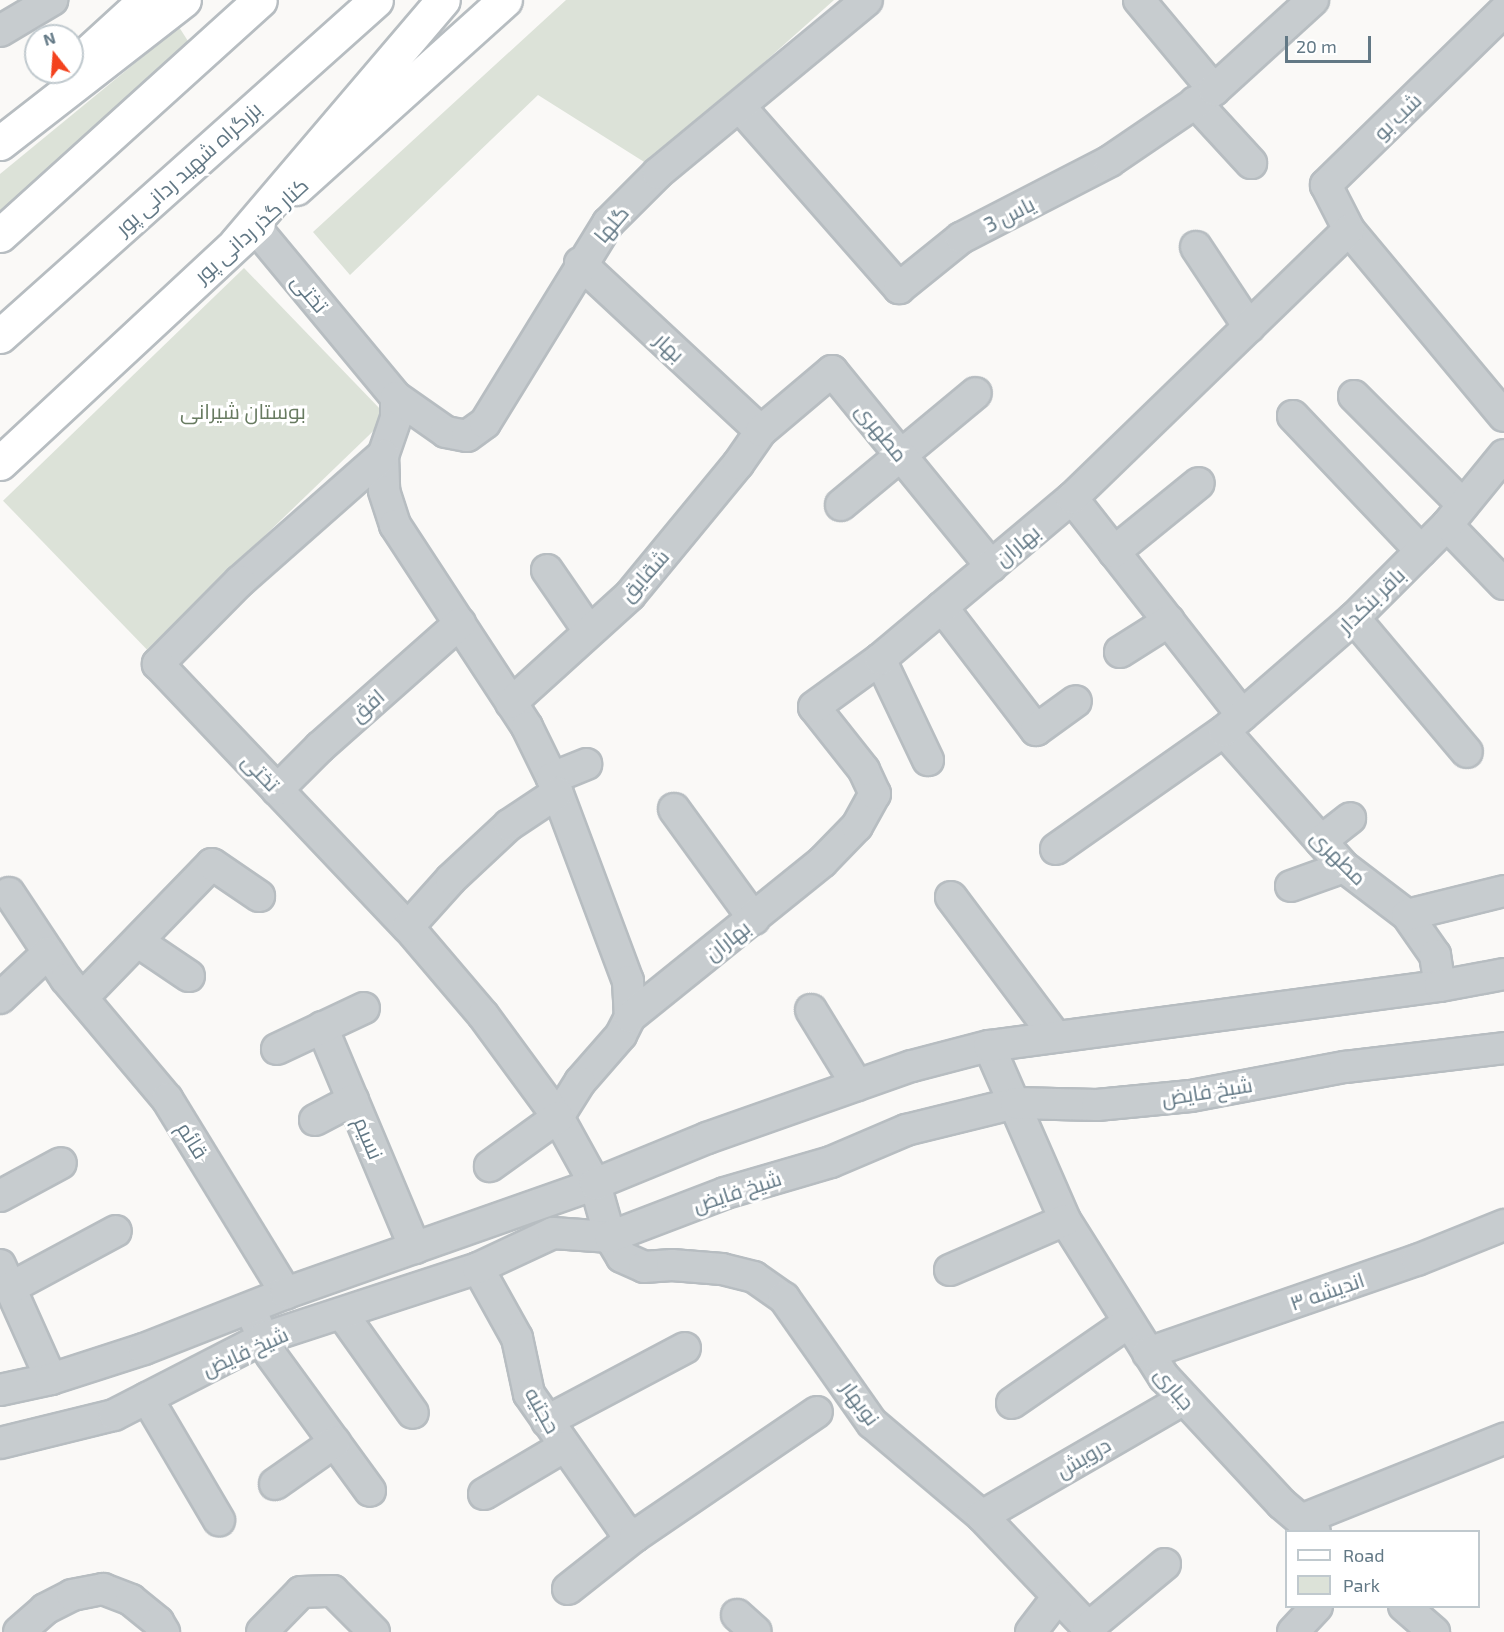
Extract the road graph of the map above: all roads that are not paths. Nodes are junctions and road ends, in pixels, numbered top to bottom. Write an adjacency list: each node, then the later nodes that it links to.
1 (52, 0): 12 (street)
2 (145, 0): 13 (main road)
3 (184, 0): 18 (main road)
4 (260, 0): 21 (main road)
5 (376, 0): 26 (main road, بزرگراه شهید ردانی پور)
6 (443, 0): 22 (main road)
7 (505, 0): 22 (main road, کنار گذر ردانی پور)
8 (867, 0): 16 (street, گلها)
9 (1313, 0): 15 (street, یاس 3)
10 (1143, 1): 15 (street)
11 (1504, 11): 20 (street, شب بو)
12 (0, 32)
13 (84, 57)
14 (54, 84): 17 (main road)
15 (1205, 96): 16 (street, یاس 3); 19 (street)
16 (741, 108): 24 (street, گلها)
17 (0, 134)
18 (0, 143)
19 (1251, 163)
20 (1349, 230): 25 (street, بهاران); 31 (street)
21 (0, 235)
22 (245, 235): 29 (street, تختی); 36 (main road, کنار گذر ردانی پور)
23 (1196, 247): 25 (street)
24 (580, 263): 29 (street, گلها); 32 (street, بهار)
25 (1249, 327): 38 (street, بهاران)
26 (0, 336)
27 (976, 393): 34 (street)
28 (1354, 396): 40 (street)
29 (396, 397): 33 (street, تختی)
30 (1293, 416): 41 (street)
31 (1504, 416)
32 (761, 431): 34 (street, مطهری); 50 (street, شقایق)
33 (383, 455): 49 (street, تختی); 60 (street, تختی)
34 (901, 455): 39 (street); 43 (street, مطهری)
35 (1504, 455): 40 (street, باقر بنکدار)
36 (0, 463)
37 (1199, 483): 42 (street)
38 (1072, 498): 42 (street, مطهری); 43 (street, بهاران)
39 (841, 505)
40 (1455, 515): 41 (street, باقر بنکدار); 45 (street)
41 (1421, 551): 47 (street, باقر بنکدار)
42 (1114, 552): 48 (street, مطهری)
43 (991, 567): 46 (street, بهاران)
44 (547, 570): 50 (street)
45 (1504, 584)
46 (942, 608): 52 (street, بهاران); 53 (street)
47 (1354, 618): 55 (street, باقر بنکدار); 56 (street)
48 (1169, 621): 51 (street); 55 (street, مطهری)
49 (460, 623): 54 (street, تختی); 60 (street, افق)
50 (589, 630): 54 (street, شقایق)
51 (1120, 652)
52 (880, 659): 57 (street); 72 (street, بهاران)
53 (1076, 700)
54 (511, 703): 59 (street, تختی)
55 (1233, 723): 63 (street, مطهری); 64 (street, باقر بنکدار)
56 (1467, 752)
57 (928, 760)
58 (585, 764): 59 (street)
59 (554, 786): 73 (street); 83 (street, تختی)
60 (277, 790): 73 (street, تختی)
61 (674, 809): 72 (street)
62 (1350, 818): 63 (street)
63 (1321, 841): 65 (street, مطهری)
64 (1056, 849)
65 (1344, 867): 66 (street); 71 (street, مطهری)
66 (1291, 886)
67 (1504, 891): 71 (street)
68 (9, 893): 75 (street, قائم)
69 (259, 896): 74 (street)
70 (951, 897): 85 (street)
71 (1407, 915): 78 (street, مطهری)
72 (754, 919): 83 (street, بهاران)
73 (408, 927): 92 (street, تختی)
74 (140, 942): 77 (street); 79 (street)
75 (48, 953): 79 (street, قائم); 80 (street)
76 (1504, 974): 78 (street, شیخ فایض)
77 (189, 976)
78 (1440, 986): 85 (street, شیخ فایض)
79 (83, 997): 106 (street, قائم)
80 (0, 999)
81 (364, 1008): 84 (street)
82 (811, 1010): 89 (street)
83 (630, 1017): 92 (street)
84 (322, 1027): 87 (street); 90 (street, نسیم)
85 (1055, 1036): 86 (street, شیخ فایض)
86 (989, 1046): 89 (street, شیخ فایض); 91 (street, جباری)
87 (277, 1049)
88 (1503, 1051): 91 (street, شیخ فایض)
89 (857, 1086): 96 (street, شیخ فایض)
90 (353, 1100): 93 (street); 102 (street, نسیم)
91 (1016, 1103): 98 (street, جباری); 101 (street, شیخ فایض)
92 (558, 1117): 95 (street); 96 (street, تختی)
93 (315, 1120)
94 (61, 1162): 97 (street)
95 (490, 1166)
96 (595, 1184): 101 (street, تختی); 102 (street, شیخ فایض)
97 (0, 1196)
98 (1065, 1220): 104 (street); 109 (street, جباری)
99 (1504, 1225): 112 (street, اندیشه ۳)
100 (116, 1231): 105 (street)
101 (610, 1237): 103 (street, شیخ فایض); 128 (street, نوبهار)
102 (415, 1248): 106 (street, شیخ فایض)
103 (478, 1268): 108 (street, شیخ فایض); 120 (street, حجتیه)
104 (950, 1270)
105 (5, 1277): 113 (street)
106 (286, 1293): 107 (street, شیخ فایض)
107 (249, 1308): 110 (street); 113 (street, شیخ فایض)
108 (343, 1315): 110 (street, شیخ فایض); 119 (street)
109 (1128, 1323): 112 (street, جباری); 117 (street)
110 (264, 1338): 115 (street, شیخ فایض); 122 (street)
111 (685, 1348): 120 (street)
112 (1148, 1353): 116 (street, جباری)
113 (51, 1379): 114 (street, شیخ فایض)
114 (0, 1390)
115 (147, 1398): 123 (street, شیخ فایض); 129 (street)
116 (1184, 1399): 128 (street, درویش); 130 (street, جباری)
117 (1012, 1403)
118 (817, 1412): 131 (street)
119 (413, 1413)
120 (547, 1421): 124 (street, حجتیه)
121 (1504, 1439): 130 (street)
122 (335, 1442): 125 (street); 126 (street)
123 (0, 1443)
124 (563, 1447): 127 (street); 131 (street, حجتیه)
125 (275, 1484)
126 (370, 1491)
127 (484, 1494)
128 (982, 1516): 134 (street, نوبهار)
129 (219, 1520)
130 (1308, 1526)
131 (635, 1536): 133 (street)
132 (1165, 1564): 137 (street)
133 (568, 1589)
134 (1057, 1598): 137 (street, نوبهار); 142 (street)
135 (1315, 1608): 143 (street)
136 (1406, 1608): 144 (street)
137 (1090, 1630)
138 (19, 1632): 139 (street)
139 (164, 1632)
140 (262, 1632): 141 (street)
141 (374, 1632)
142 (1031, 1632)
143 (1293, 1632)
144 (1434, 1632)

